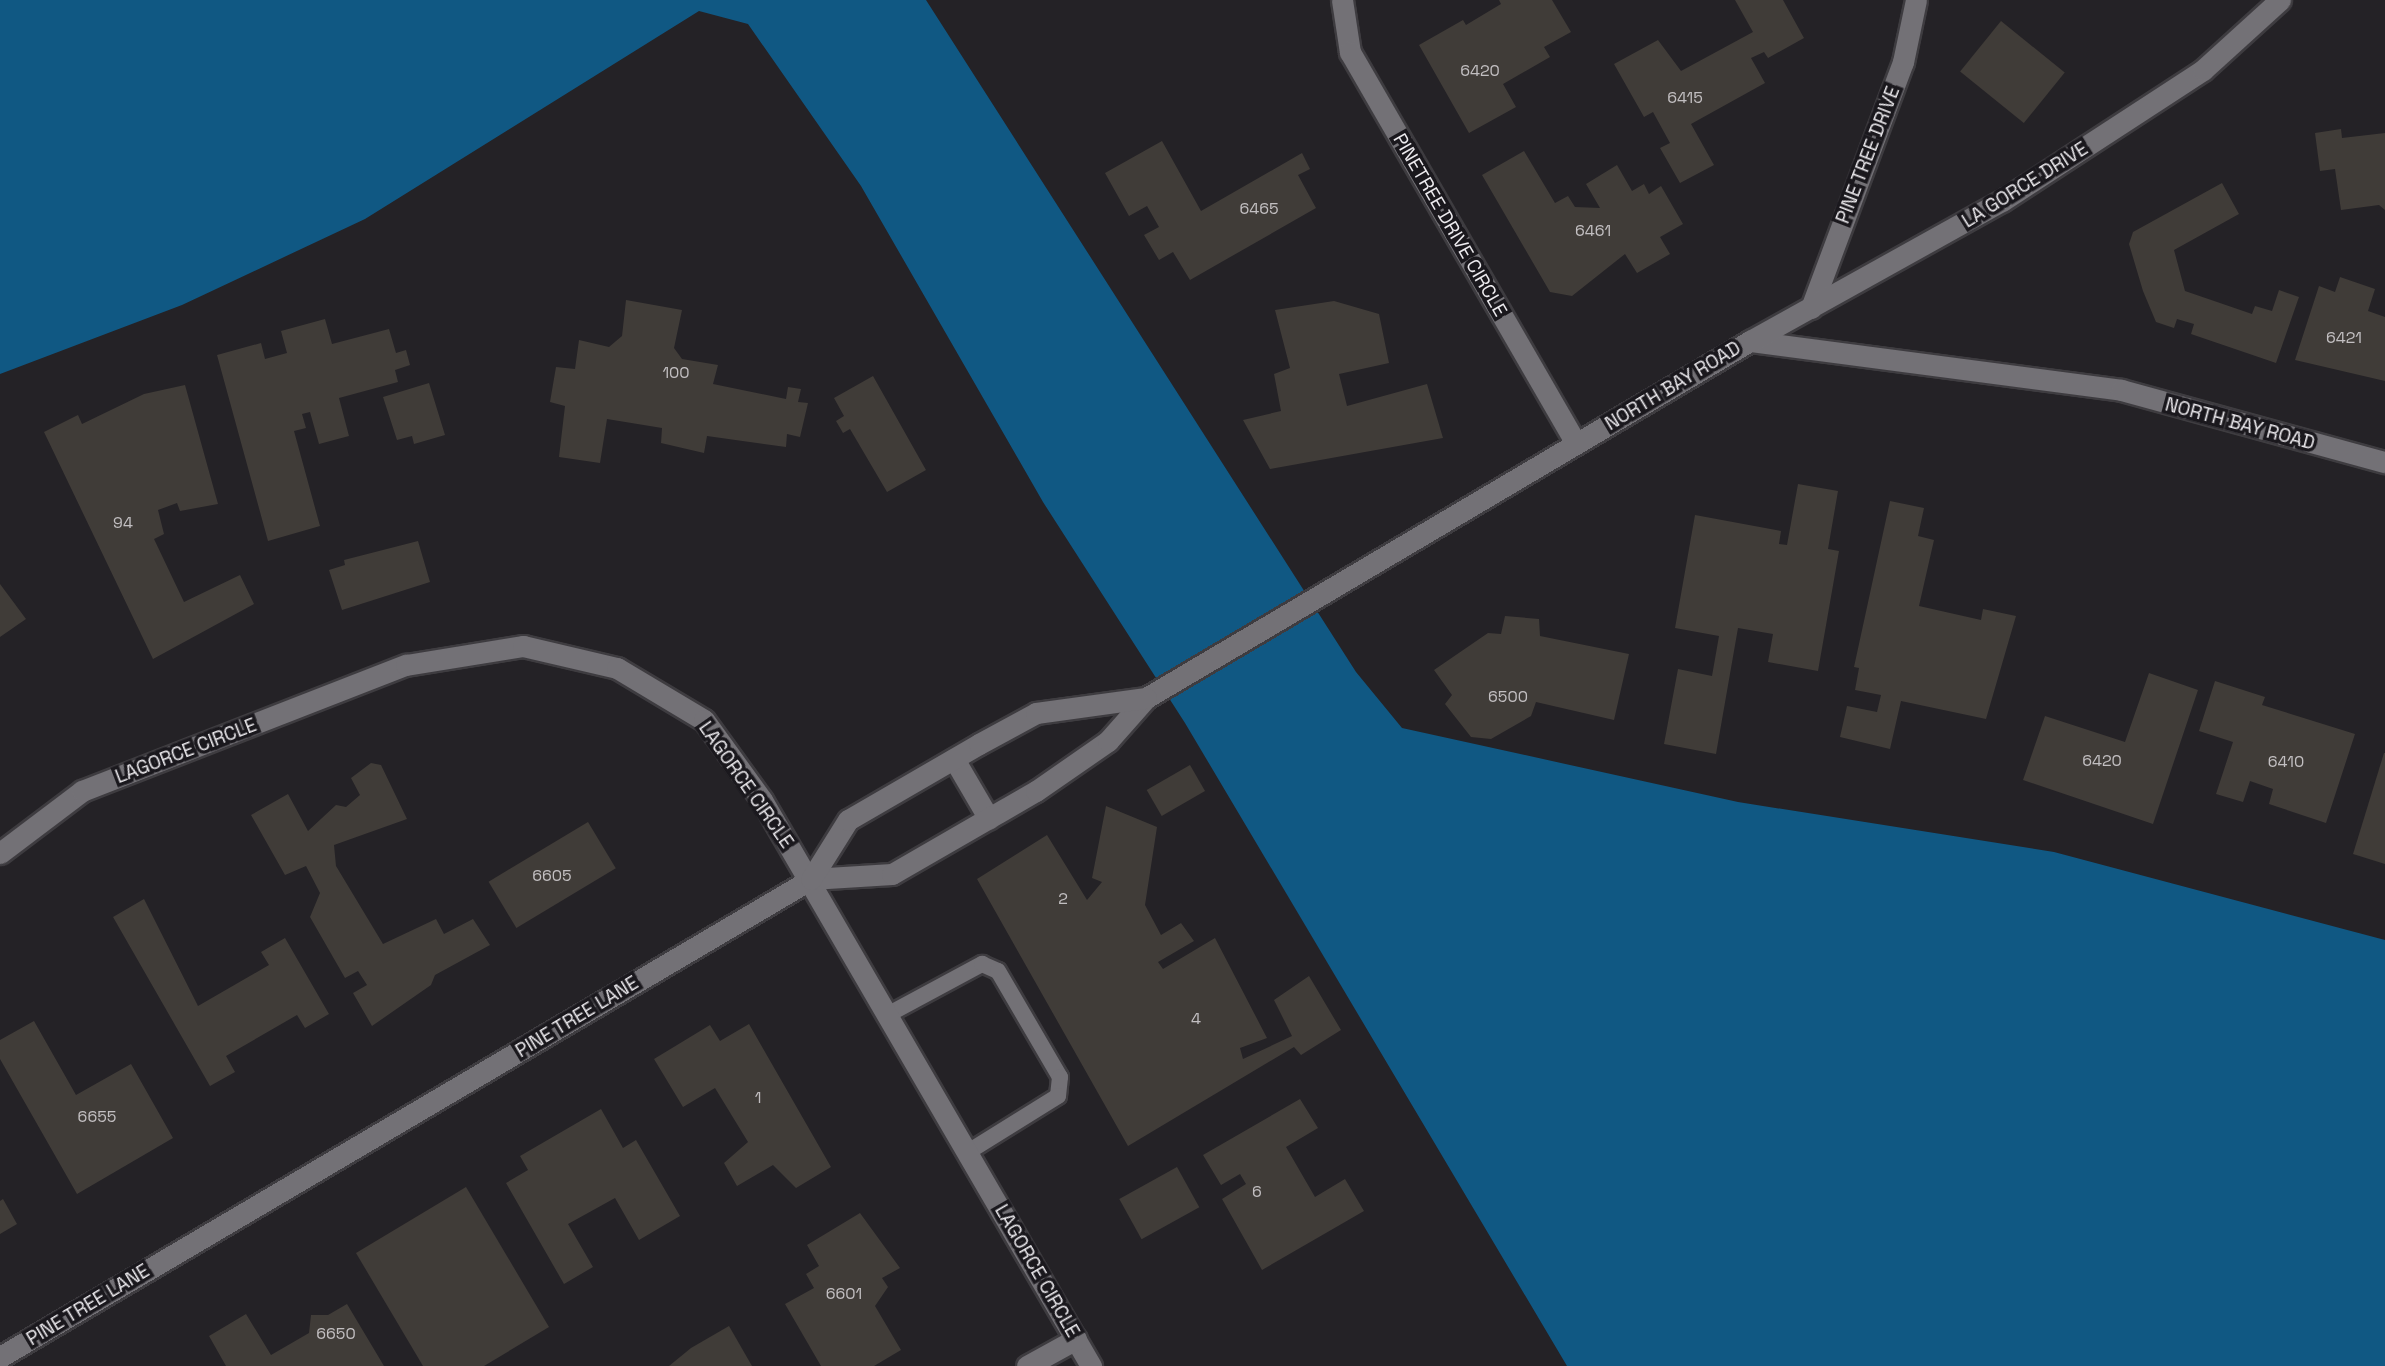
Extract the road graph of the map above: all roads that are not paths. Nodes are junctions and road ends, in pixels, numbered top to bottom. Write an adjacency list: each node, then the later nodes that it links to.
1 (1342, 0): 6 (street, PINETREE DRIVE CIRCLE)
2 (1916, 0): 4 (street, PINE TREE DRIVE)
3 (2280, 0): 4 (street, LA GORCE DRIVE)
4 (1811, 308): 5 (street, LA GORCE DRIVE)
5 (1749, 341): 6 (street, NORTH BAY ROAD); 7 (street, NORTH BAY ROAD)
6 (1576, 443): 8 (street, NORTH BAY ROAD)
7 (2385, 462)
8 (1146, 698): 9 (street, PINE TREE LANE); 10 (street)
9 (954, 759): 10 (street); 12 (street, PINE TREE LANE)
10 (989, 819): 12 (street)
11 (0, 853): 12 (street, LAGORCE CIRCLE)
12 (811, 879): 13 (street, LAGORCE CIRCLE); 16 (street, PINE TREE LANE)
13 (889, 1014): 14 (street, LAGORCE CIRCLE); 14 (lane)
14 (968, 1152): 15 (street, LAGORCE CIRCLE)
15 (1076, 1339): 17 (street); 18 (street, LAGORCE CIRCLE)
16 (0, 1357)
17 (1027, 1366)
18 (1091, 1366)

